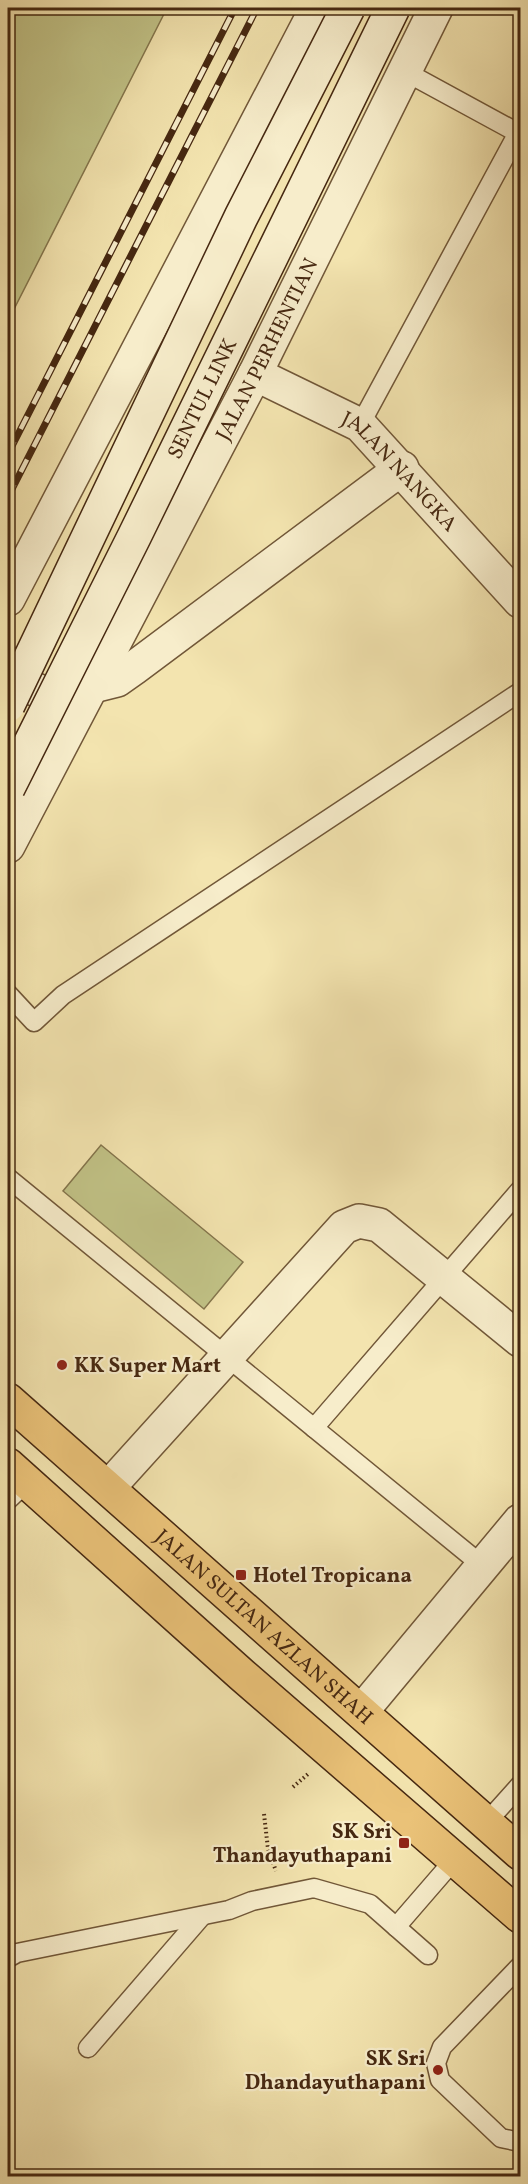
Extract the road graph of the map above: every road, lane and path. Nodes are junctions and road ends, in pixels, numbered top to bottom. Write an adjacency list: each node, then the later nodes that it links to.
1 (317, 8): 10 (street)
2 (348, 8): 15 (street, SENTUL LINK, bridge)
3 (393, 8): 16 (street, SENTUL LINK, bridge)
4 (435, 8): 5 (street, JALAN PERHENTIAN)
5 (404, 71): 6 (lane); 7 (street, JALAN PERHENTIAN)
6 (519, 131): 8 (lane)
7 (255, 374): 8 (street, JALAN NANGKA); 13 (street, JALAN PERHENTIAN)
8 (360, 424): 9 (street, JALAN NANGKA)
9 (402, 468): 11 (street, JALAN NANGKA); 13 (street)
10 (8, 599)
11 (520, 601)
12 (8, 663): 13 (street)
13 (88, 687): 17 (street, JALAN PERHENTIAN)
14 (520, 692): 18 (lane)
15 (8, 705)
16 (8, 788)
17 (8, 846)
18 (8, 994)
19 (8, 1178): 23 (lane)
20 (520, 1190): 21 (lane)
21 (444, 1277): 22 (street); 23 (street); 25 (lane)
22 (520, 1340)
23 (227, 1356): 25 (lane); 27 (street)
24 (8, 1400): 27 (main road, JALAN SULTAN AZLAN SHAH)
25 (314, 1428): 29 (lane)
26 (14, 1482): 37 (main road)
27 (108, 1488): 30 (main road, JALAN SULTAN AZLAN SHAH)
28 (520, 1521): 29 (street)
29 (483, 1566): 30 (street)
30 (361, 1712): 35 (main road, JALAN SULTAN AZLAN SHAH)
31 (317, 1767): 33 (path)
32 (520, 1785): 35 (lane)
33 (293, 1787)
34 (264, 1814): 38 (path)
35 (486, 1823): 36 (main road, JALAN SULTAN AZLAN SHAH)
36 (520, 1853)
37 (454, 1860): 40 (main road); 41 (lane)
38 (285, 1894): 39 (lane); 41 (lane)
39 (202, 1916): 43 (lane); 45 (lane)
40 (520, 1916)
41 (396, 1927): 42 (lane)
42 (428, 1955)
43 (8, 1958)
44 (520, 1966): 46 (lane)
45 (87, 2048)
46 (520, 2142)

